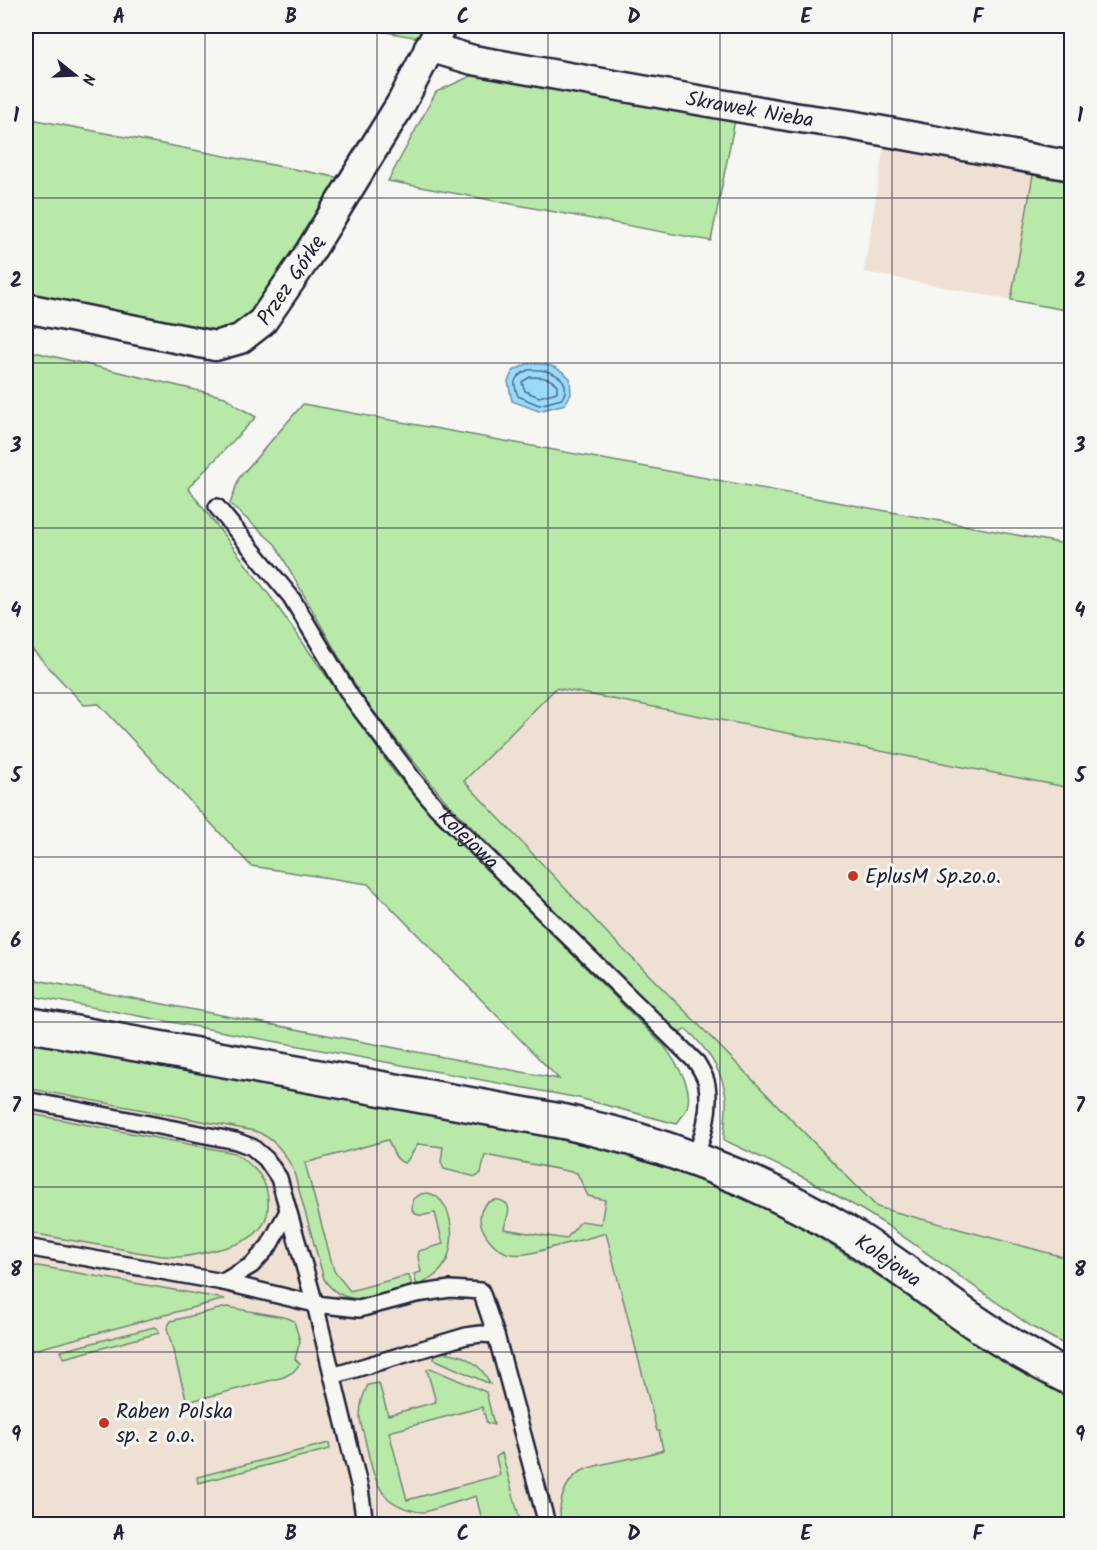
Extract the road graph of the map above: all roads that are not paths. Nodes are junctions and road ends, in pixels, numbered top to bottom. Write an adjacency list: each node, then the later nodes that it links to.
1 (435, 36): 2 (street, Skrawek Nieba); 3 (street, Przez Górkę)
2 (1071, 166)
3 (26, 308)
4 (216, 507): 7 (lane, Kolejowa)
5 (26, 1024): 7 (street, Kolejowa)
6 (26, 1100): 8 (lane)
7 (694, 1159): 14 (street, Kolejowa)
8 (288, 1211): 10 (lane); 11 (lane)
9 (26, 1247): 10 (lane)
10 (223, 1282): 11 (lane)
11 (315, 1304): 12 (lane); 13 (lane)
12 (496, 1335): 13 (lane); 16 (lane)
13 (332, 1376): 15 (lane)
14 (1071, 1379)
15 (365, 1524)
16 (547, 1524)

